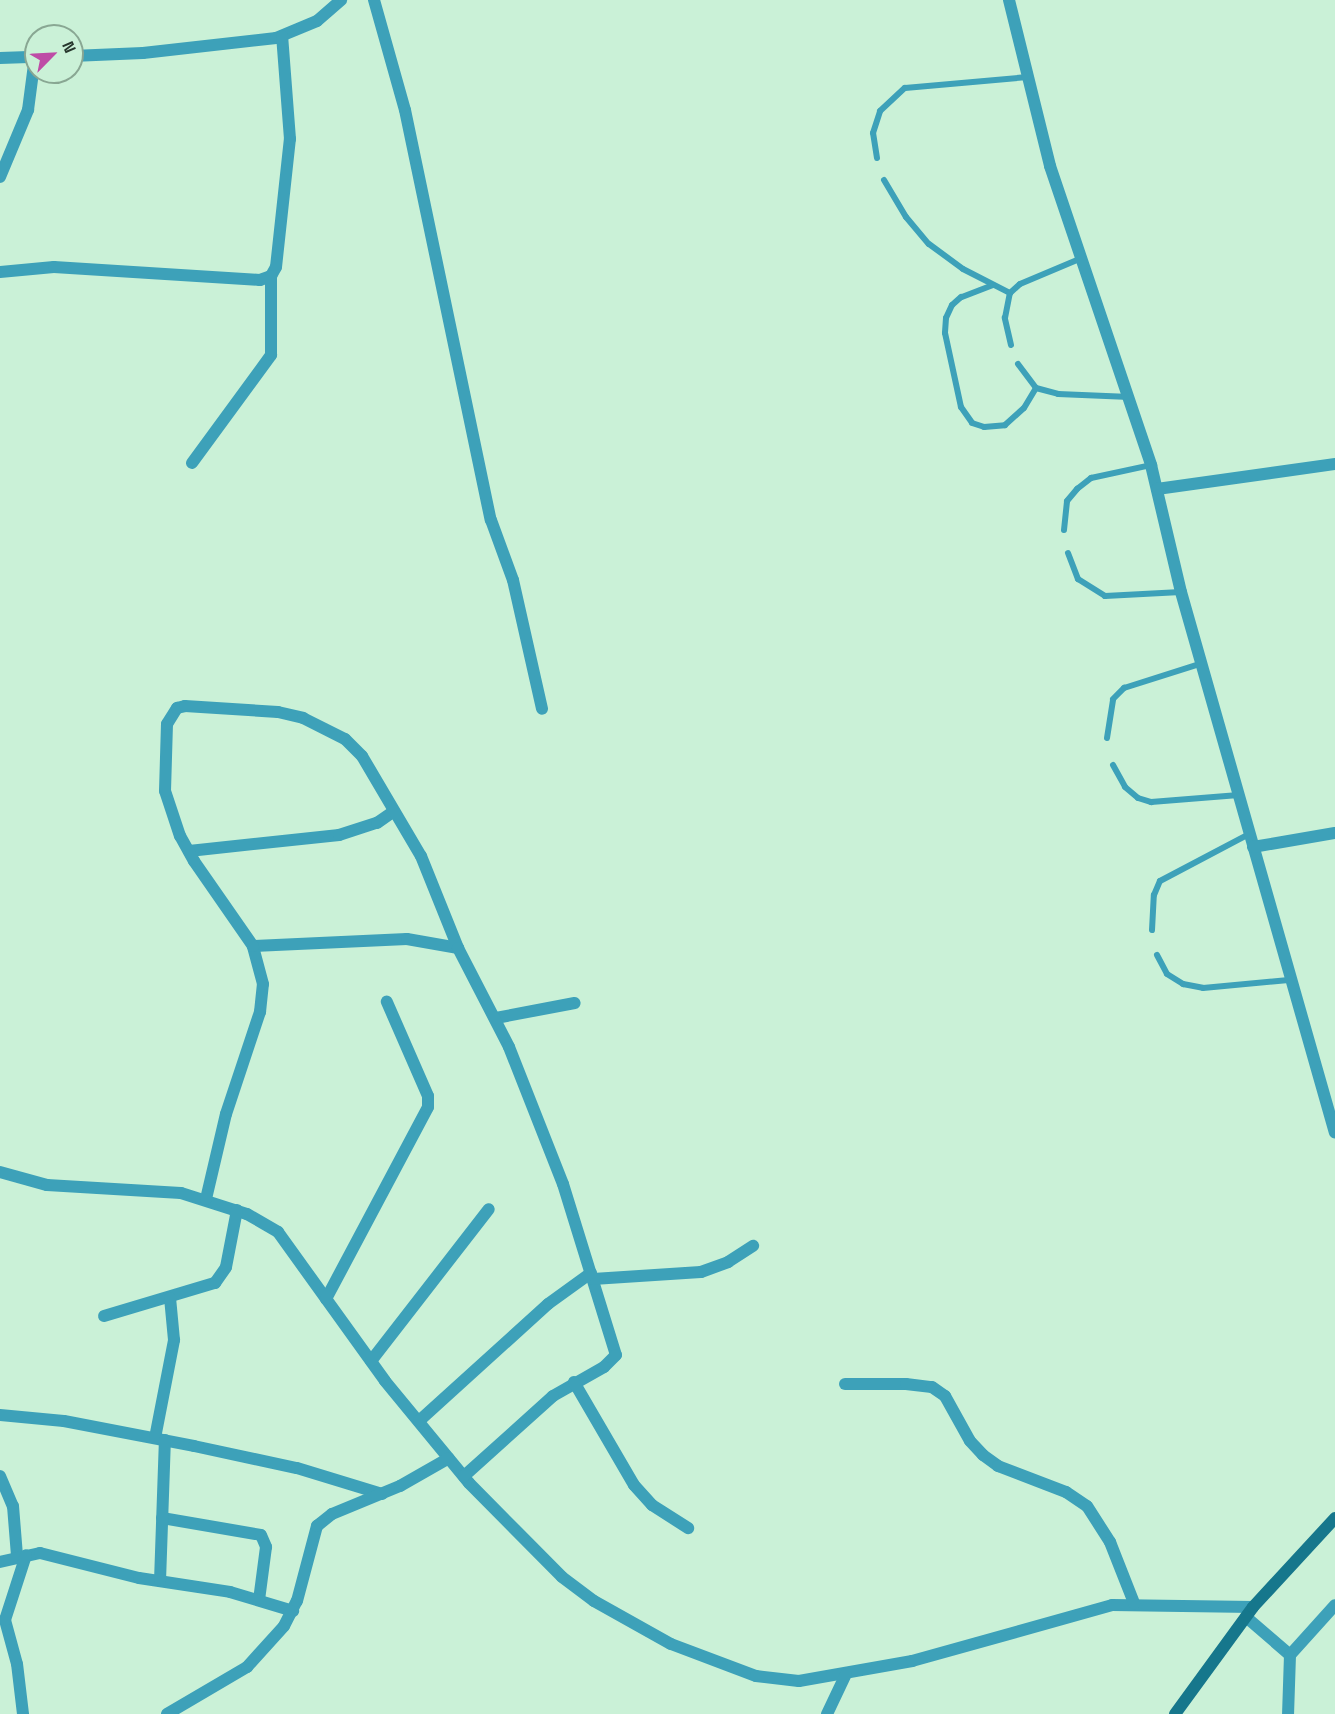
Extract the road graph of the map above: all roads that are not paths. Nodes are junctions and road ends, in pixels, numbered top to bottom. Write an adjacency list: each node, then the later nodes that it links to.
1 (341, 0): 4 (street)
2 (374, 0): 30 (street)
3 (1009, 0): 8 (street)
4 (282, 36): 5 (street); 15 (street)
5 (84, 55)
6 (24, 57): 7 (street)
7 (0, 58)
8 (1028, 77): 10 (lane); 13 (street)
9 (31, 84): 11 (street)
10 (877, 158)
11 (0, 177)
12 (884, 180): 16 (lane)
13 (1082, 258): 17 (lane); 21 (street)
14 (0, 273): 15 (street)
15 (271, 276): 22 (street)
16 (993, 285): 17 (lane); 20 (lane)
17 (1010, 293): 18 (lane)
18 (1011, 345)
19 (1018, 364): 20 (lane)
20 (1036, 388): 21 (lane)
21 (1130, 398): 24 (street)
22 (192, 463)
23 (1335, 464): 25 (street)
24 (1151, 465): 25 (street); 26 (lane)
25 (1157, 489): 28 (street)
26 (1064, 530)
27 (1068, 553): 28 (lane)
28 (1181, 592): 29 (street)
29 (1203, 663): 31 (lane); 33 (street)
30 (542, 709)
31 (1107, 738)
32 (1113, 765): 33 (lane)
33 (1239, 795): 36 (street)
34 (393, 812): 38 (street); 38 (street); 41 (street)
35 (1335, 832): 37 (street)
36 (1249, 834): 37 (street); 39 (lane)
37 (1253, 847): 43 (street)
38 (189, 851): 40 (street)
39 (1152, 930)
40 (254, 946): 41 (street); 49 (street)
41 (458, 948): 46 (street)
42 (1157, 955): 43 (lane)
43 (1289, 980): 47 (street)
44 (387, 1002): 55 (street)
45 (575, 1002): 46 (street)
46 (496, 1018): 53 (street)
47 (1335, 1133)
48 (0, 1172): 49 (street)
49 (206, 1199): 51 (street)
50 (489, 1209): 57 (street)
51 (237, 1210): 54 (street); 55 (street)
52 (753, 1246): 53 (street)
53 (592, 1276): 58 (street); 61 (street)
54 (170, 1298): 56 (street); 62 (street)
55 (326, 1299): 57 (street)
56 (104, 1316)
57 (371, 1361): 61 (street)
58 (574, 1382): 65 (street); 69 (street)
59 (845, 1384): 74 (street)
60 (0, 1415): 62 (street)
61 (419, 1421): 63 (street)
62 (160, 1439): 66 (street); 67 (street)
63 (449, 1458): 65 (street); 66 (street)
64 (0, 1476): 70 (street)
65 (464, 1476): 79 (street)
66 (382, 1494): 76 (street)
67 (162, 1518): 72 (street); 73 (street)
68 (1335, 1518): 77 (street)
69 (688, 1528)
70 (21, 1556): 71 (street); 72 (street); 80 (street)
71 (0, 1562)
72 (160, 1581): 73 (street)
73 (259, 1600): 76 (street)
74 (1134, 1603): 77 (street); 79 (street)
75 (1335, 1605): 78 (street)
76 (293, 1611): 81 (street)
77 (1249, 1612): 78 (street); 83 (street)
78 (1290, 1655): 84 (street)
79 (846, 1674): 82 (street)
80 (22, 1714)
81 (167, 1714)
82 (827, 1714)
83 (1175, 1714)
84 (1288, 1714)

